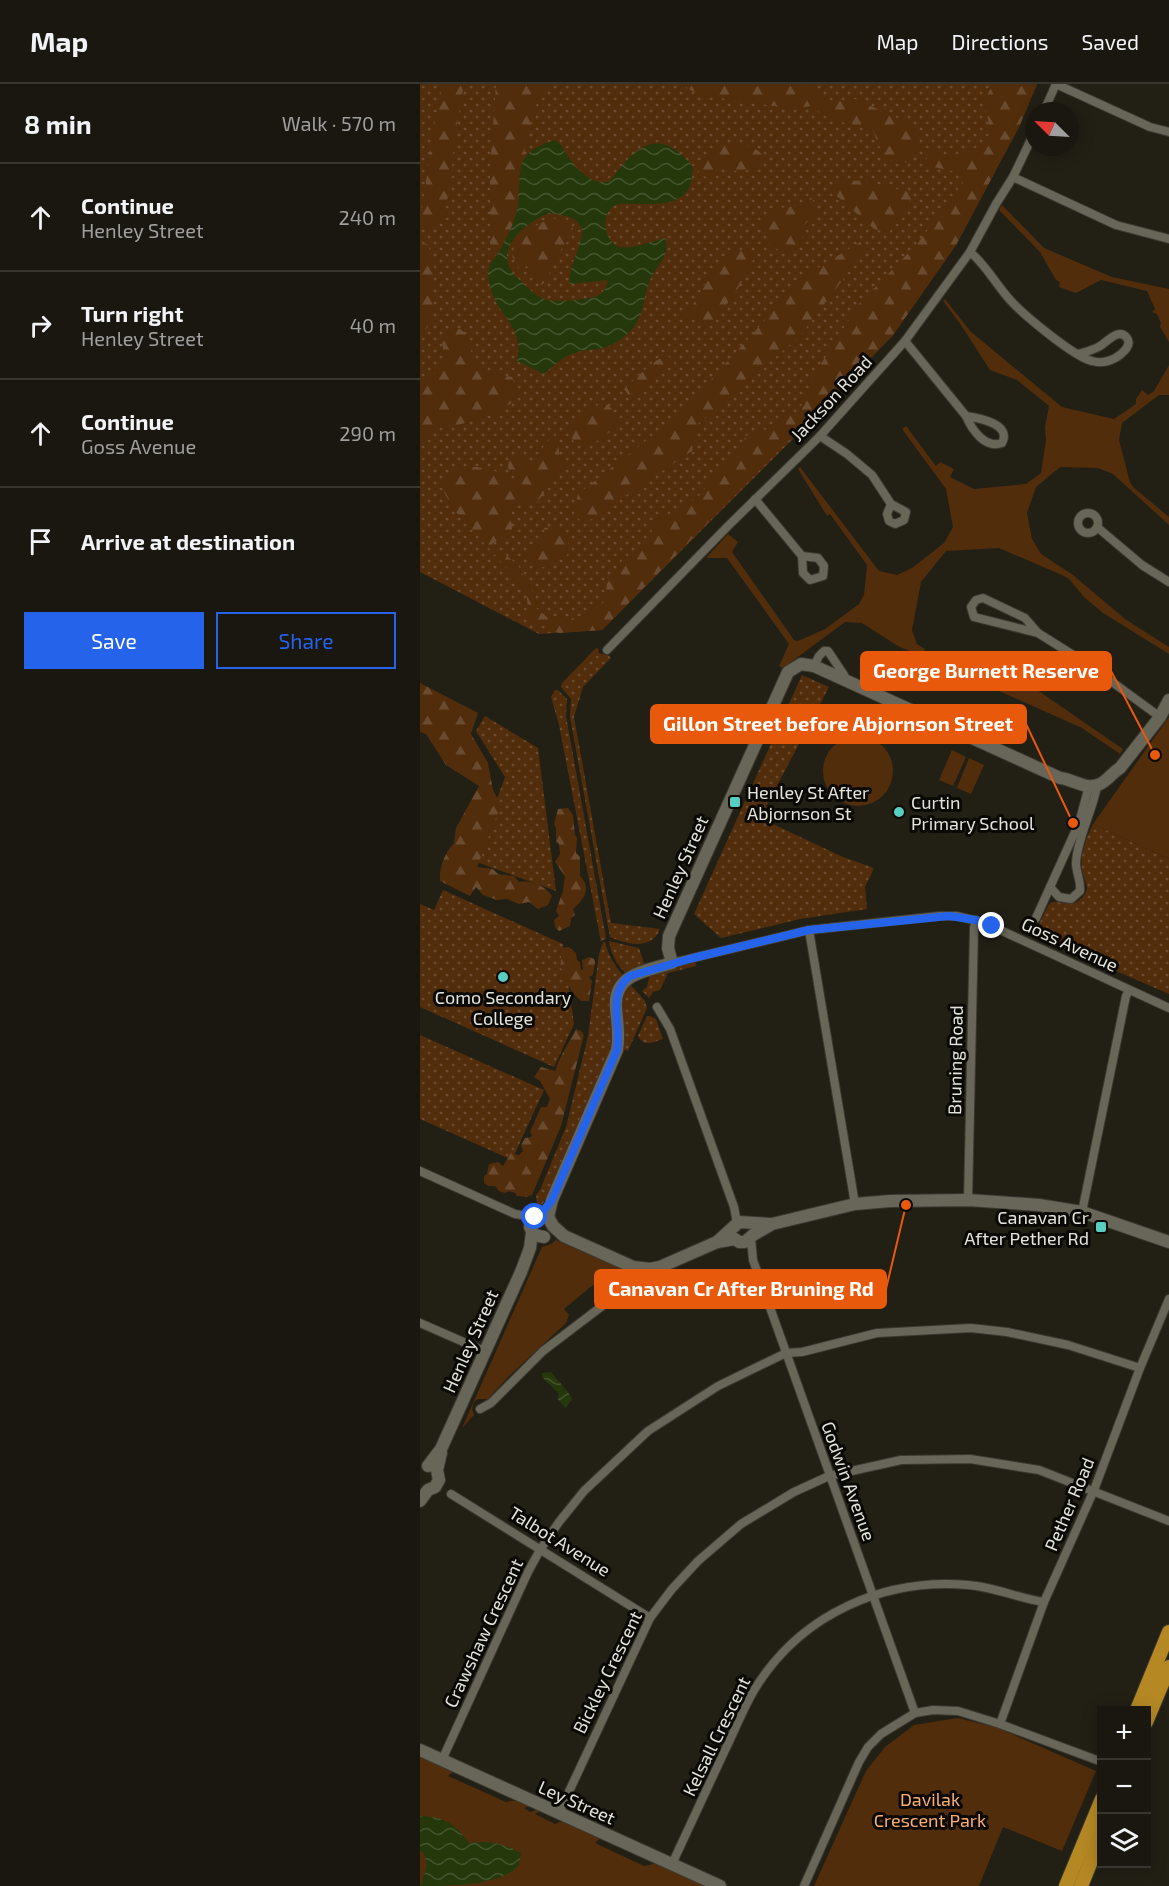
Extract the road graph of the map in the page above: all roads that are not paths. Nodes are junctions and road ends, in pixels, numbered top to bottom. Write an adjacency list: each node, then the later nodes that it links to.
1 (1056, 84): 2 (street); 3 (street)
2 (1048, 102)
3 (1169, 132)
4 (1025, 152): 5 (street, Jackson Road)
5 (1013, 177): 6 (street); 7 (street, Jackson Road)
6 (1169, 239)
7 (970, 252): 8 (street, Jackson Road); 9 (street)
8 (905, 340): 10 (street); 11 (street, Jackson Road)
9 (1078, 354): 9 (street)
10 (966, 416): 10 (street)
11 (820, 436): 12 (street, Jackson Road); 13 (street)
12 (755, 500): 15 (street); 18 (street, Jackson Road)
13 (891, 504)
14 (1097, 527): 16 (street)
15 (802, 556)
16 (1169, 582)
17 (1038, 633): 17 (street); 22 (street)
18 (608, 650)
19 (808, 665): 20 (street); 20 (street); 28 (street, Henley Street)
20 (848, 682): 23 (street)
21 (1169, 700): 22 (street)
22 (1160, 717): 23 (street)
23 (1092, 790): 24 (street); 24 (street)
24 (1050, 887): 25 (street)
25 (1036, 918)
26 (976, 920): 27 (street, Goss Avenue); 29 (street, Goss Avenue); 33 (street, Bruning Road)
27 (809, 930): 28 (street, Goss Avenue); 34 (street)
28 (672, 963): 36 (street)
29 (1129, 990): 31 (street, Goss Avenue); 35 (street)
30 (657, 1007): 37 (street, Godwin Avenue)
31 (1169, 1008)
32 (420, 1171): 36 (street)
33 (968, 1200): 34 (street); 35 (street)
34 (855, 1204): 37 (street)
35 (1082, 1212): 38 (street)
36 (541, 1226): 41 (street); 44 (street, Henley Street)
37 (743, 1231): 41 (street); 45 (street, Godwin Avenue)
38 (1149, 1234): 39 (street); 40 (street)
39 (1169, 1236)
40 (1169, 1242)
41 (636, 1268): 47 (street)
42 (1169, 1299): 46 (street, Pether Road)
43 (420, 1323): 44 (street)
44 (484, 1351): 48 (street, Henley Street)
45 (786, 1353): 46 (street, Crawshaw Crescent); 49 (street, Godwin Avenue); 55 (street, Crawshaw Crescent)
46 (1140, 1368): 51 (street, Pether Road)
47 (480, 1409)
48 (426, 1468): 50 (street, Henley Street)
49 (829, 1476): 51 (street, Bickley Crescent); 56 (street, Godwin Avenue); 58 (street, Bickley Crescent)
50 (424, 1488): 53 (street, Henley Street)
51 (1094, 1490): 54 (street, Bickley Crescent); 57 (street, Pether Road)
52 (451, 1494): 55 (street, Talbot Avenue)
53 (420, 1501)
54 (1169, 1521)
55 (540, 1550): 58 (street, Talbot Avenue); 66 (street, Crawshaw Crescent)
56 (872, 1595): 57 (street, Kelsall Crescent); 63 (street, Godwin Avenue); 71 (street, Kelsall Crescent)
57 (1044, 1602): 64 (street, Pether Road)
58 (650, 1618): 69 (street, Bickley Crescent)
59 (1169, 1632): 61 (main road)
60 (1169, 1666): 62 (main road)
61 (1139, 1706)
62 (1151, 1710)
63 (915, 1713): 64 (street); 72 (street)
64 (1000, 1724): 67 (street)
65 (420, 1750): 66 (street, Ley Street)
66 (442, 1760): 69 (street, Ley Street)
67 (1097, 1760)
68 (1097, 1809): 74 (main road)
69 (559, 1813): 71 (street, Ley Street)
70 (1097, 1844): 75 (main road)
71 (672, 1864): 73 (street, Ley Street)
72 (804, 1885)
73 (720, 1886)
74 (1066, 1886)
75 (1081, 1886)

